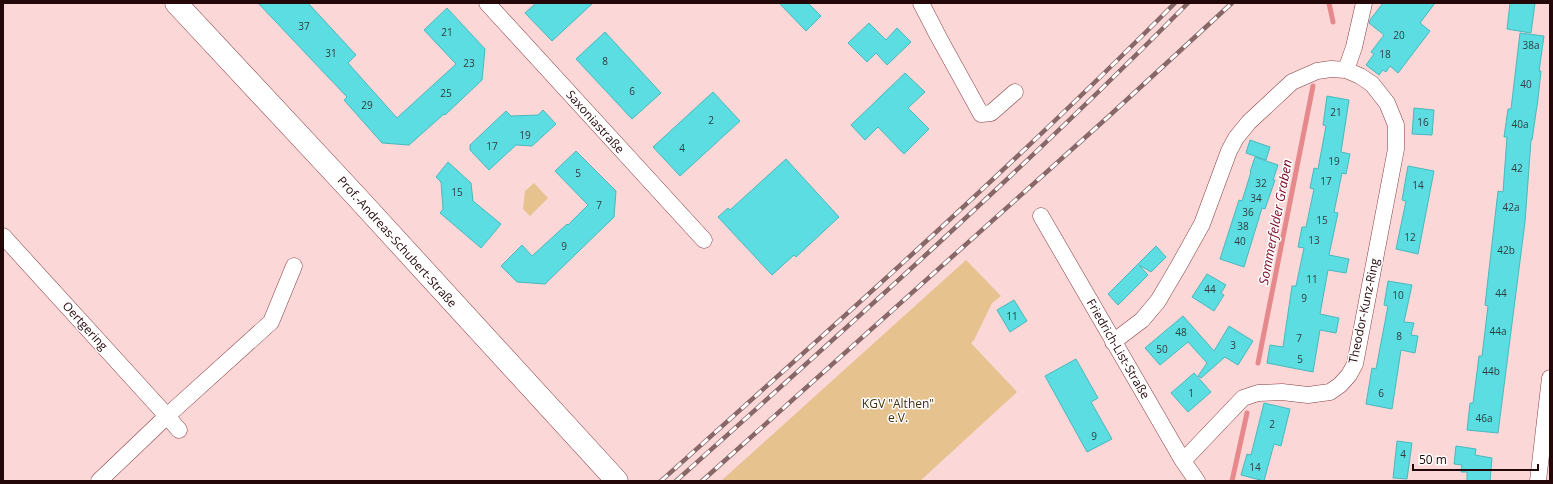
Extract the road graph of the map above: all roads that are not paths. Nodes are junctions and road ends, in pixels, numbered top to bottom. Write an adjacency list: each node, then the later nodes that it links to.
1 (176, 3): 17 (main road, Prof.-Andreas-Schubert-Straße)
2 (487, 3): 9 (street, Saxoniastraße)
3 (921, 3): 6 (street)
4 (1364, 3): 5 (street)
5 (1346, 70): 11 (street, Theodor-Kunz-Ring); 15 (street, Theodor-Kunz-Ring)
6 (1015, 92)
7 (1041, 216): 11 (street, Friedrich-List-Straße)
8 (3, 236): 13 (street, Oertgering)
9 (704, 240)
10 (294, 266): 13 (street)
11 (1113, 342): 15 (street, Friedrich-List-Straße)
12 (1550, 378): 19 (street)
13 (167, 416): 14 (street, Oertgering); 16 (street)
14 (179, 430)
15 (1183, 461): 18 (street, Friedrich-List-Straße)
16 (98, 481)
17 (617, 481)
18 (1197, 481)
19 (1538, 481)

